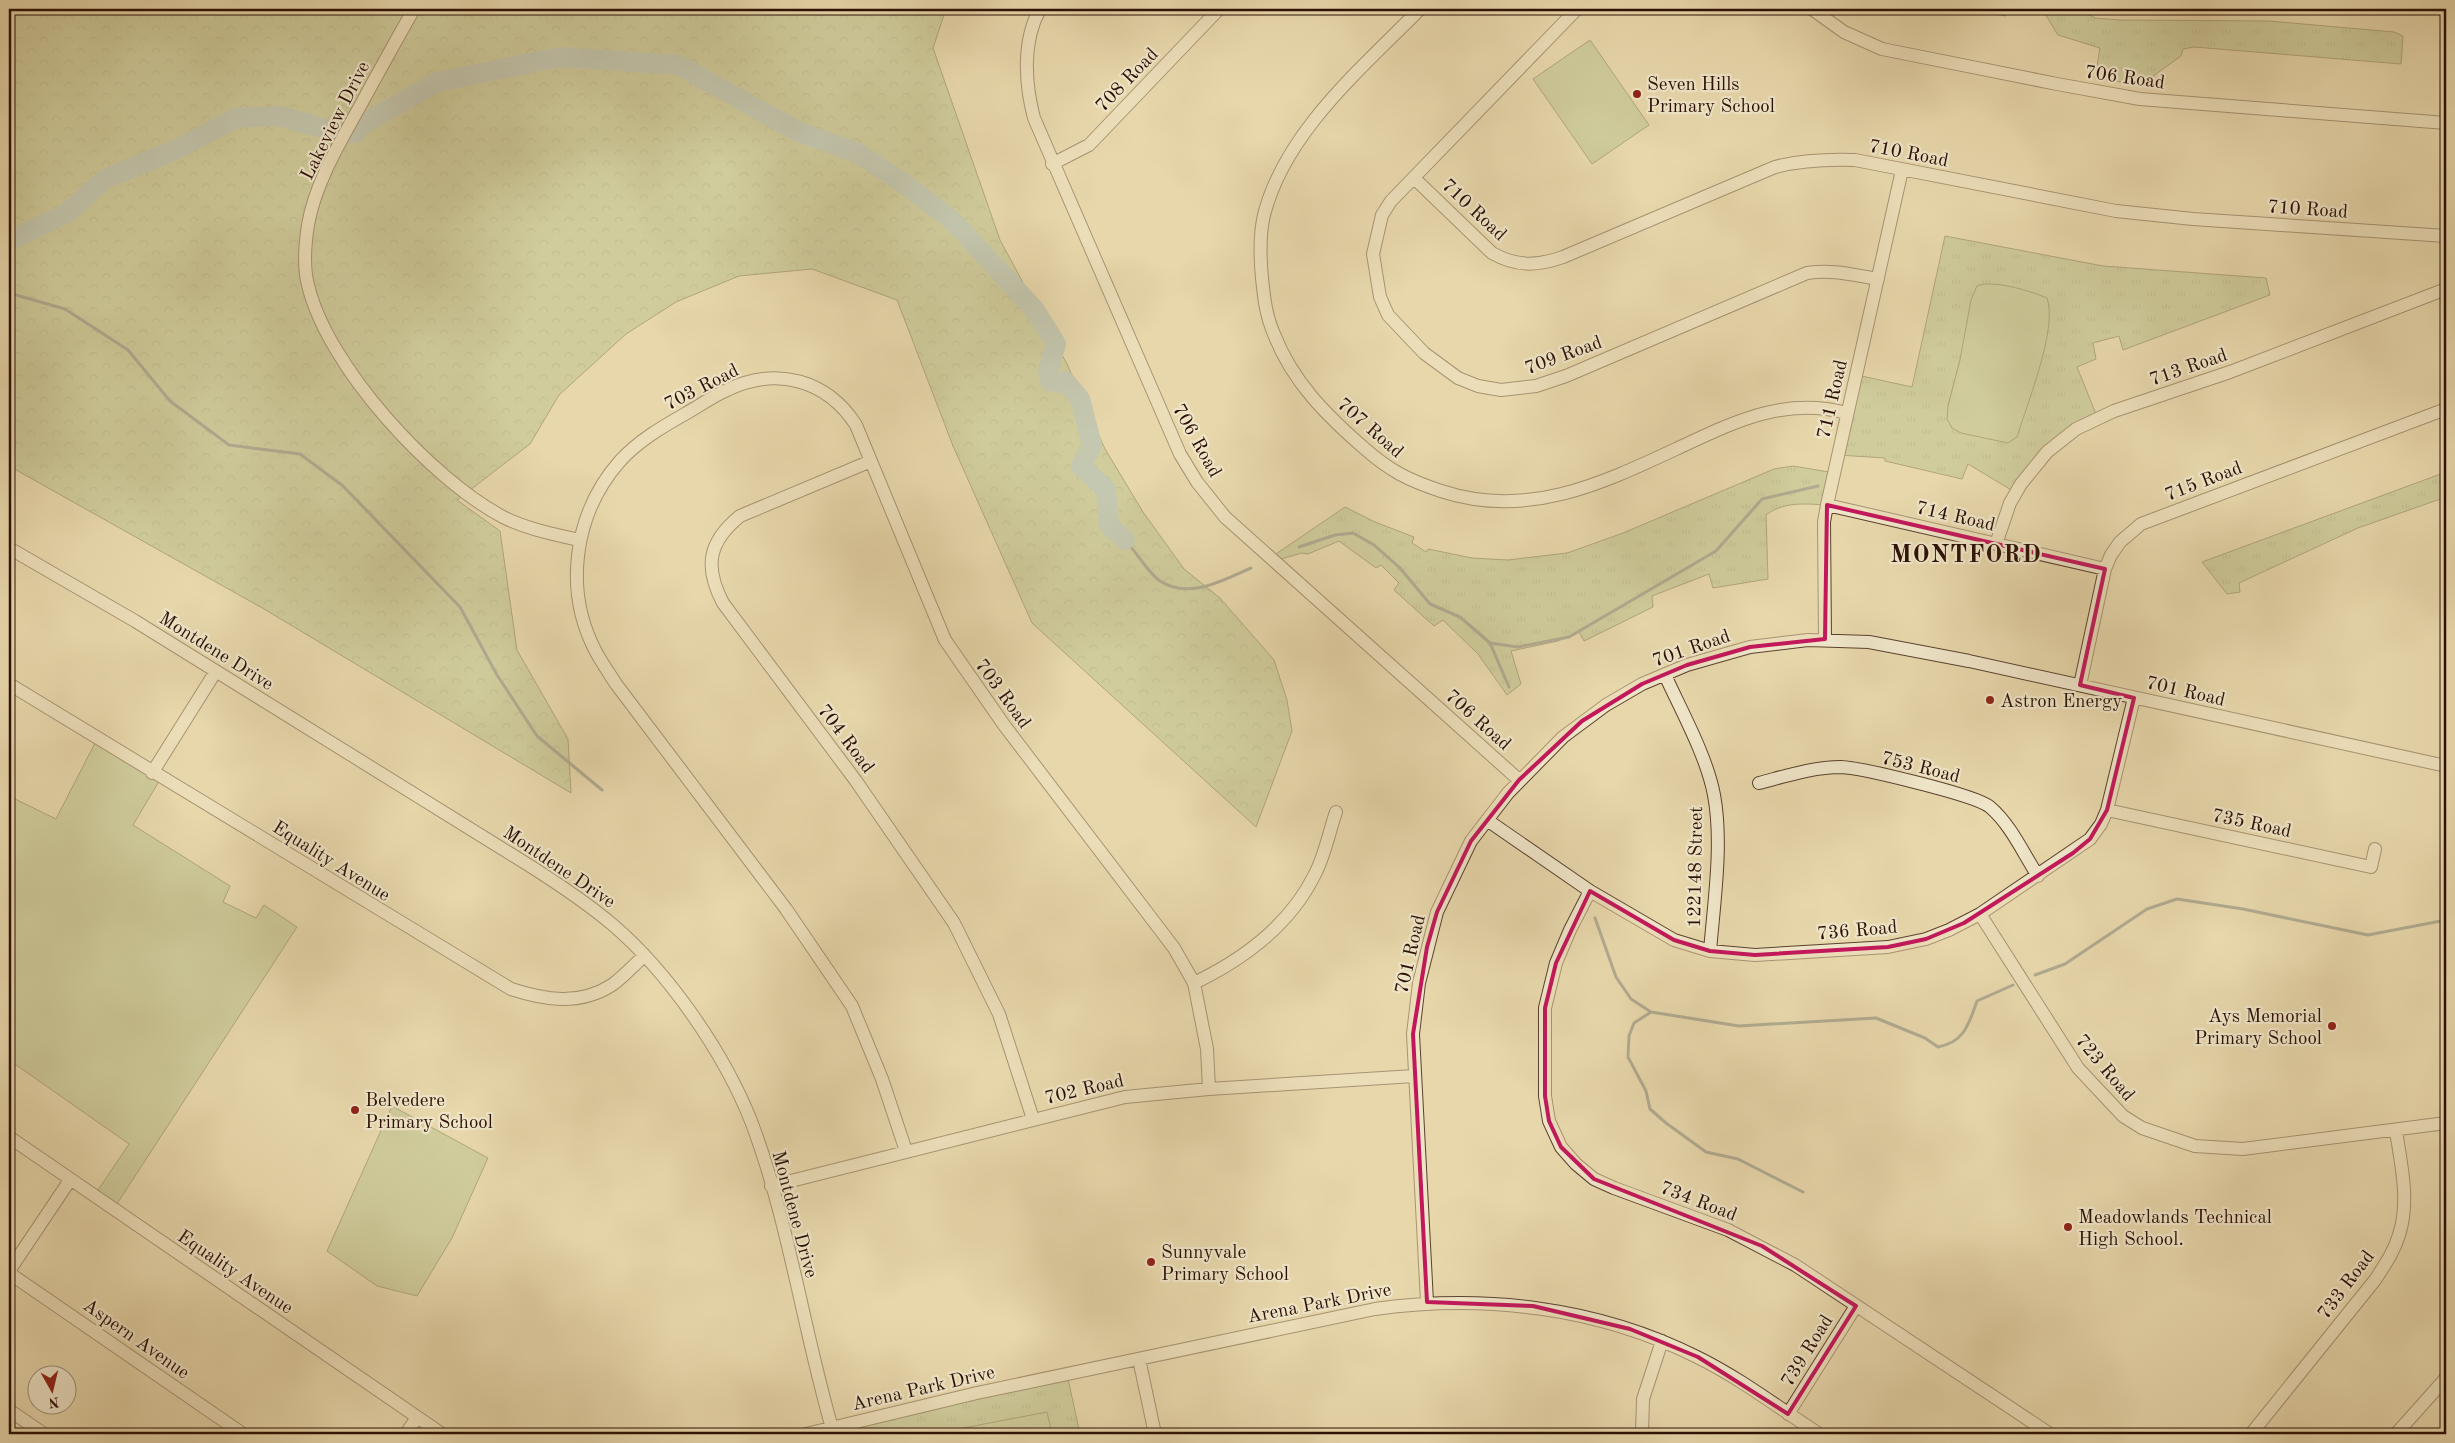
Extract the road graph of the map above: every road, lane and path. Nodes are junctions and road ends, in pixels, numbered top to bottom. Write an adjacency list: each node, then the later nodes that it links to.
1 (414, 9): 18 (street, Lakeview Drive)
2 (1040, 9): 8 (street, 706 Road)
3 (1219, 9): 8 (street, 708 Road)
4 (1420, 9): 15 (street, 707 Road)
5 (1577, 9): 10 (street, 709 Road)
6 (1812, 9): 7 (street, 706 Road)
7 (2446, 123)
8 (1052, 164): 30 (street, 706 Road)
9 (1902, 170): 10 (street, 710 Road); 11 (street, 710 Road); 12 (street, 711 Road)
10 (1414, 178): 12 (street, 709 Road)
11 (2446, 236)
12 (1878, 279): 15 (street, 711 Road)
13 (2446, 289): 19 (street, 713 Road)
14 (2446, 409): 21 (street, 715 Road)
15 (1846, 413): 17 (street, 711 Road)
16 (871, 461): 18 (street, 703 Road); 41 (street, 703 Road); 44 (street, 704 Road)
17 (1827, 505): 19 (street, 714 Road); 22 (street, 711 Road)
18 (579, 540): 48 (street, 703 Road)
19 (1996, 544): 21 (street, 714 Road)
20 (9, 548): 23 (street, Montdene Drive)
21 (2105, 569): 26 (street, 715 Road)
22 (1825, 639): 24 (street, 701 Road); 26 (street, 701 Road)
23 (216, 671): 29 (street); 40 (street, Montdene Drive)
24 (1665, 675): 30 (street, 701 Road); 39 (street, 122148 Street)
25 (9, 684): 29 (street, Equality Avenue)
26 (2080, 685): 27 (street, 701 Road)
27 (2134, 698): 28 (street, 701 Road); 32 (street, 736 Road)
28 (2446, 766)
29 (152, 773): 40 (street, Equality Avenue)
30 (1519, 780): 34 (street, 701 Road)
31 (1759, 783): 36 (street, 753 Road)
32 (2107, 810): 35 (street, 735 Road); 36 (street, 736 Road)
33 (1336, 812): 41 (street)
34 (1486, 820): 37 (street, 736 Road); 42 (street, 701 Road)
35 (2375, 849)
36 (2038, 876): 38 (street, 736 Road)
37 (1590, 891): 39 (street, 736 Road); 53 (street, 734 Road)
38 (1980, 914): 39 (street, 736 Road); 46 (street, 723 Road)
39 (1710, 951)
40 (644, 956): 50 (street, Montdene Drive)
41 (1194, 983): 43 (street, 703 Road)
42 (1414, 1076): 43 (street, 702 Road); 52 (street, 701 Road)
43 (1209, 1089): 44 (street, 702 Road)
44 (1033, 1119): 48 (street, 702 Road)
45 (2446, 1123): 46 (street, 723 Road)
46 (2396, 1131): 70 (street, 733 Road)
47 (9, 1137): 49 (street, Equality Avenue)
48 (906, 1151): 50 (street, 702 Road)
49 (70, 1180): 51 (street); 59 (street, Equality Avenue)
50 (771, 1186): 60 (street, Montdene Drive)
51 (9, 1272): 62 (street, Aspern Avenue)
52 (1427, 1302): 54 (street, Arena Park Drive); 55 (street, Arena Park Drive)
53 (1856, 1306): 58 (street, 739 Road); 69 (street, 734 Road)
54 (1662, 1341): 58 (street, Arena Park Drive); 67 (street)
55 (1139, 1359): 60 (street, Arena Park Drive); 66 (street)
56 (2446, 1378): 71 (street)
57 (9, 1410): 61 (street)
58 (1788, 1414): 68 (street, Arena Park Drive)
59 (417, 1417): 63 (street); 64 (street, Equality Avenue)
60 (832, 1428): 65 (street, Arena Park Drive)
61 (44, 1434)
62 (243, 1434)
63 (406, 1434)
64 (442, 1434)
65 (806, 1434)
66 (1155, 1434)
67 (1642, 1434)
68 (1819, 1434)
69 (2050, 1434)
70 (2250, 1434)
71 (2396, 1434)

